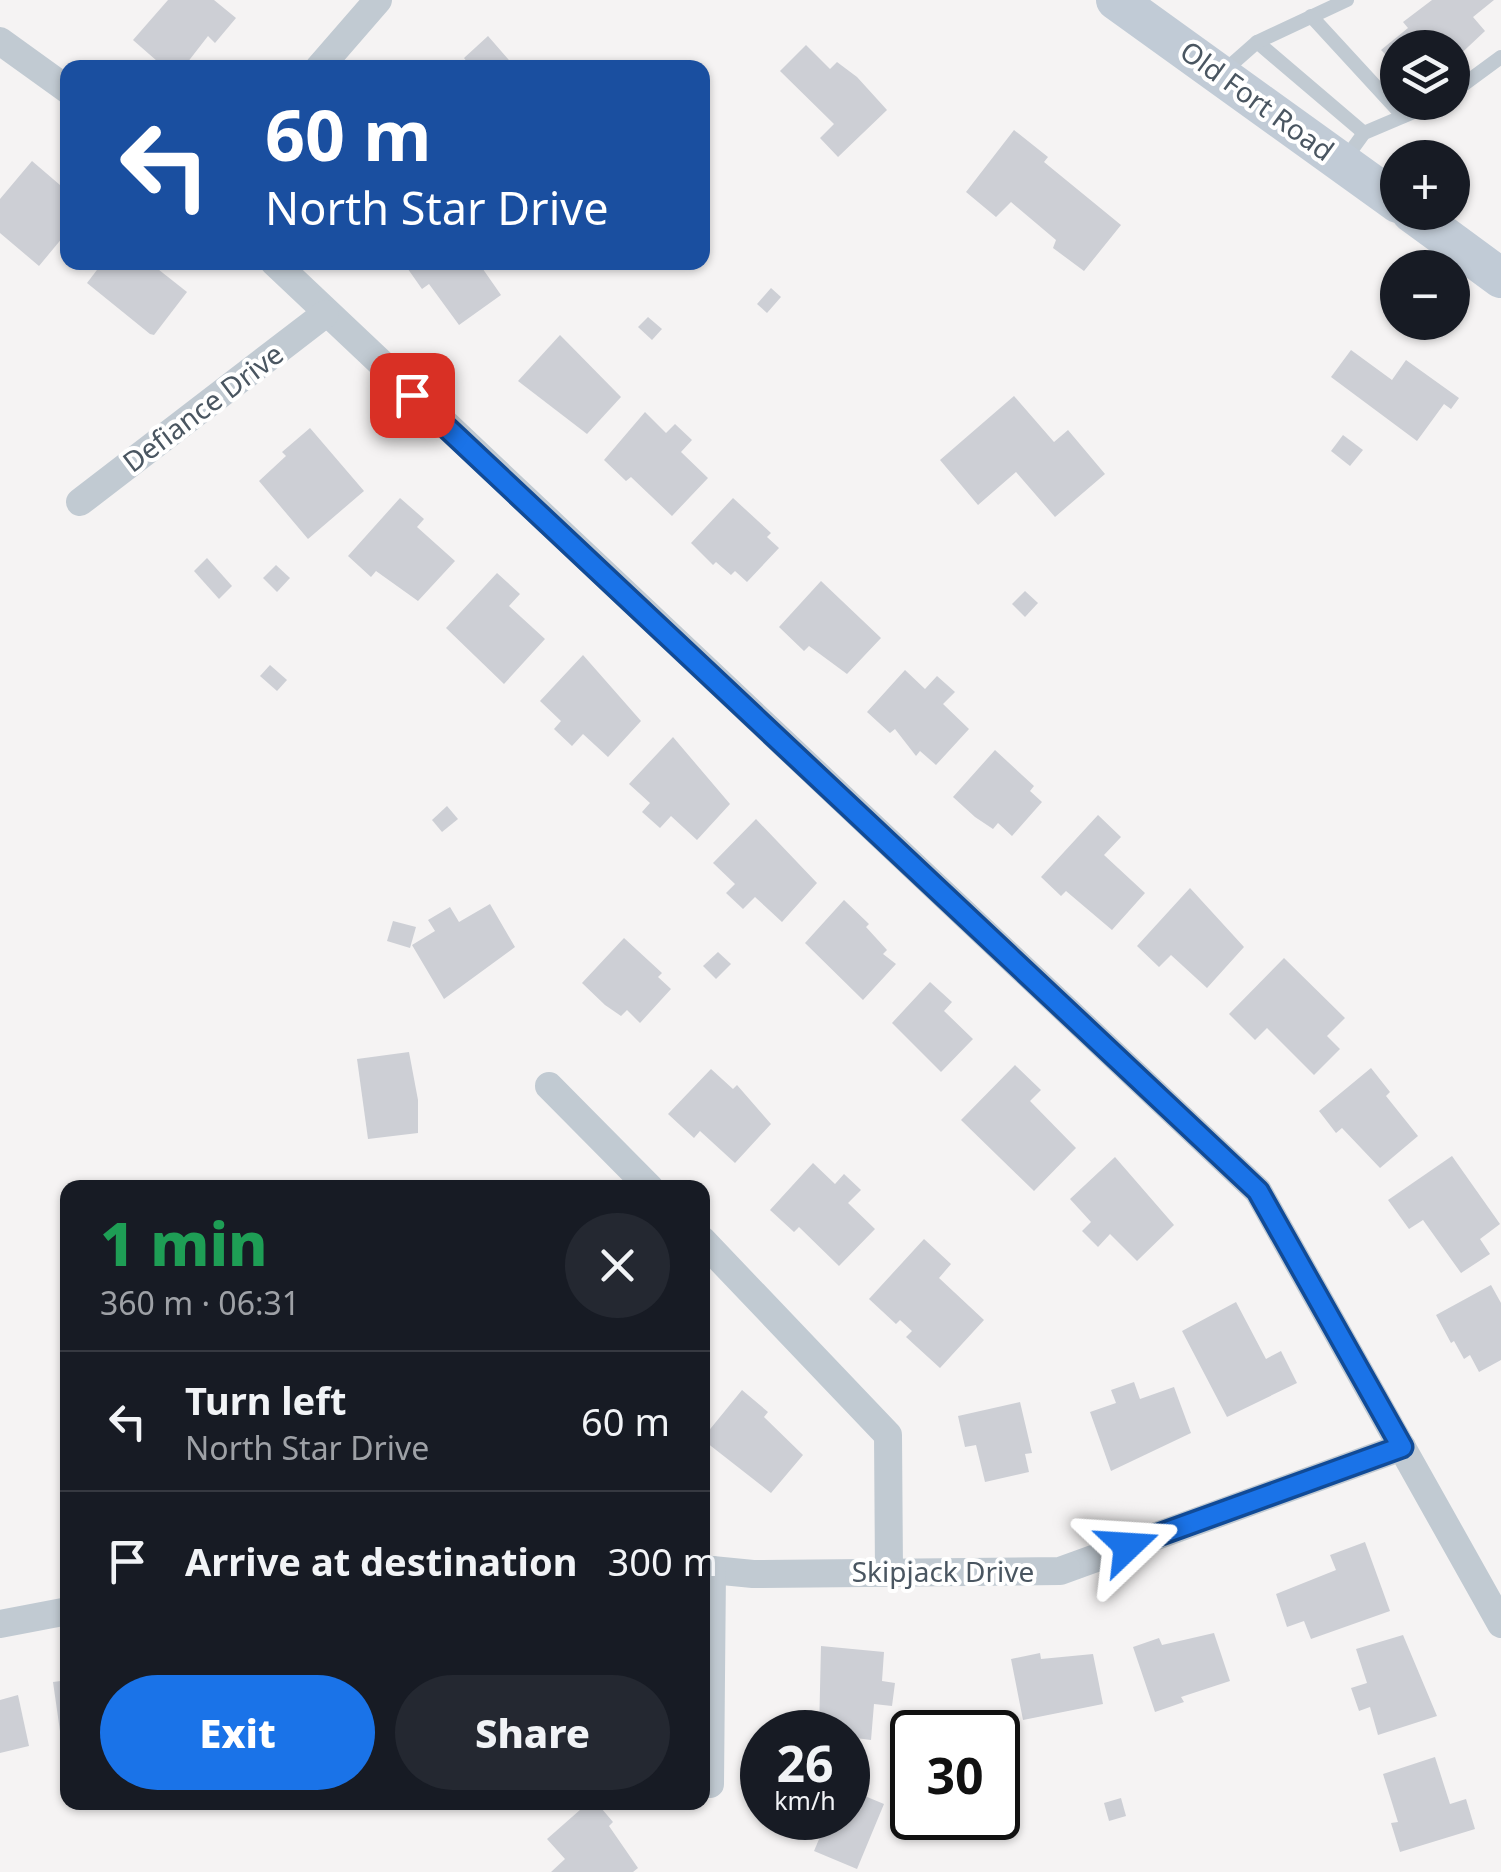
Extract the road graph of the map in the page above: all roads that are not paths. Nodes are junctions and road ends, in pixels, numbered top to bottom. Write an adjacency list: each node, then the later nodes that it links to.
1 (378, 0): 8 (street)
2 (1116, 0): 9 (main road, Old Fort Road)
3 (1347, 0): 4 (lane)
4 (1311, 16): 6 (lane); 12 (lane)
5 (0, 40): 11 (street)
6 (1257, 42): 9 (lane); 14 (lane)
7 (1501, 57): 10 (lane)
8 (326, 60)
9 (1219, 75): 14 (main road, Old Fort Road)
10 (1470, 80)
11 (60, 84)
12 (1380, 91)
13 (1397, 120): 14 (lane)
14 (1354, 148): 15 (main road, Old Fort Road)
15 (1380, 180)
16 (1436, 230): 18 (main road)
17 (282, 270): 19 (street)
18 (1501, 278)
19 (325, 314): 20 (street, Defiance Drive); 24 (street)
20 (80, 502)
21 (550, 1086): 22 (street)
22 (642, 1180)
23 (710, 1248): 26 (street)
24 (1402, 1447): 26 (street, Skipjack Drive); 29 (street)
25 (710, 1570): 26 (street, Skipjack Drive)
26 (889, 1572)
27 (60, 1613): 28 (street)
28 (0, 1624)
29 (1501, 1624)

